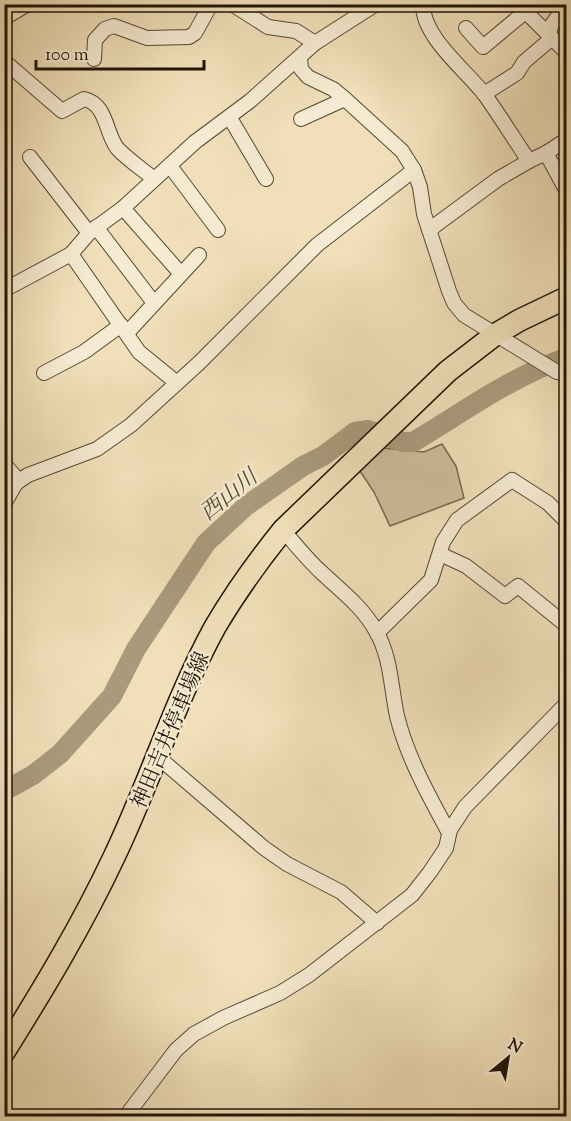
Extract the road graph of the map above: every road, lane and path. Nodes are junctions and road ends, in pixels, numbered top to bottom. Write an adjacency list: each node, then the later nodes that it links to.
1 (28, 4): 8 (street)
2 (211, 4): 13 (street)
3 (232, 4): 11 (street)
4 (376, 4): 11 (street)
5 (423, 4): 16 (street)
6 (521, 8): 9 (street); 10 (street)
7 (562, 9): 10 (street)
8 (4, 18)
9 (466, 28)
10 (550, 38): 12 (street); 16 (street)
11 (315, 43): 14 (street)
12 (567, 52)
13 (94, 58)
14 (300, 58): 17 (street); 18 (street)
15 (4, 61): 26 (street)
16 (484, 94): 23 (street)
17 (345, 99): 19 (street); 25 (street)
18 (230, 118): 24 (street); 27 (street)
19 (301, 119)
20 (567, 140): 21 (street)
21 (546, 153): 23 (street); 28 (street)
22 (30, 157): 30 (street)
23 (529, 161): 32 (street)
24 (170, 166): 26 (street); 31 (street)
25 (414, 170): 32 (street); 43 (street)
26 (153, 179): 29 (street)
27 (266, 179)
28 (567, 190)
29 (123, 208): 30 (street); 35 (street)
30 (92, 230): 33 (street); 38 (street)
31 (218, 230)
32 (429, 230): 40 (street)
33 (71, 254): 36 (street); 39 (street)
34 (199, 255): 35 (street)
35 (181, 274): 38 (street)
36 (4, 290)
37 (567, 298): 40 (main road, 神田吉井停車場線)
38 (154, 303): 39 (street)
39 (124, 329): 41 (street); 43 (street)
40 (496, 334): 42 (street); 48 (main road, 神田吉井停車場線)
41 (44, 373)
42 (567, 374)
43 (177, 383): 45 (street)
44 (4, 464): 45 (street)
45 (19, 481): 46 (street)
46 (4, 504)
47 (567, 521): 49 (street)
48 (283, 530): 51 (street); 53 (main road, 神田吉井停車場線)
49 (440, 554): 50 (street); 51 (street)
50 (567, 625)
51 (377, 633): 54 (street)
52 (567, 704): 54 (street)
53 (158, 757): 55 (street); 56 (main road, 神田吉井停車場線)
54 (448, 833): 55 (street)
55 (377, 924): 57 (street)
56 (4, 1052)
57 (126, 1116)

